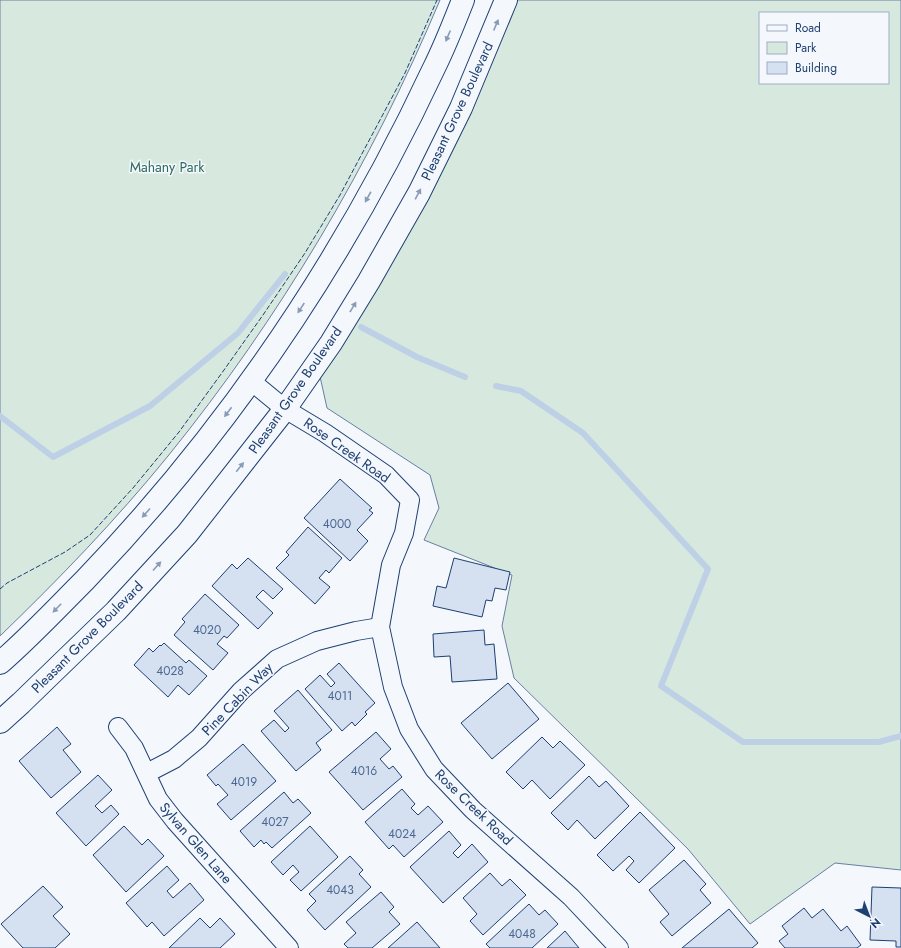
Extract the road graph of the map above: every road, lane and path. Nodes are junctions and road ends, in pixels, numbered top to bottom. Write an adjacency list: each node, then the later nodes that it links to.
1 (463, 0): 3 (main road, one-way to 3)
2 (506, 0): 4 (main road, Pleasant Grove Boulevard, one-way to 2)
3 (251, 381): 4 (street, Rose Creek Road); 6 (main road, one-way to 6)
4 (286, 409): 5 (street, Rose Creek Road); 7 (main road, Pleasant Grove Boulevard, one-way to 4)
5 (380, 627): 9 (street, Pine Cabin Way); 11 (street, Rose Creek Road)
6 (0, 663)
7 (0, 722)
8 (118, 727): 9 (street, Sylvan Glen Lane)
9 (146, 773): 10 (street, Sylvan Glen Lane)
10 (289, 948)
11 (619, 948)

